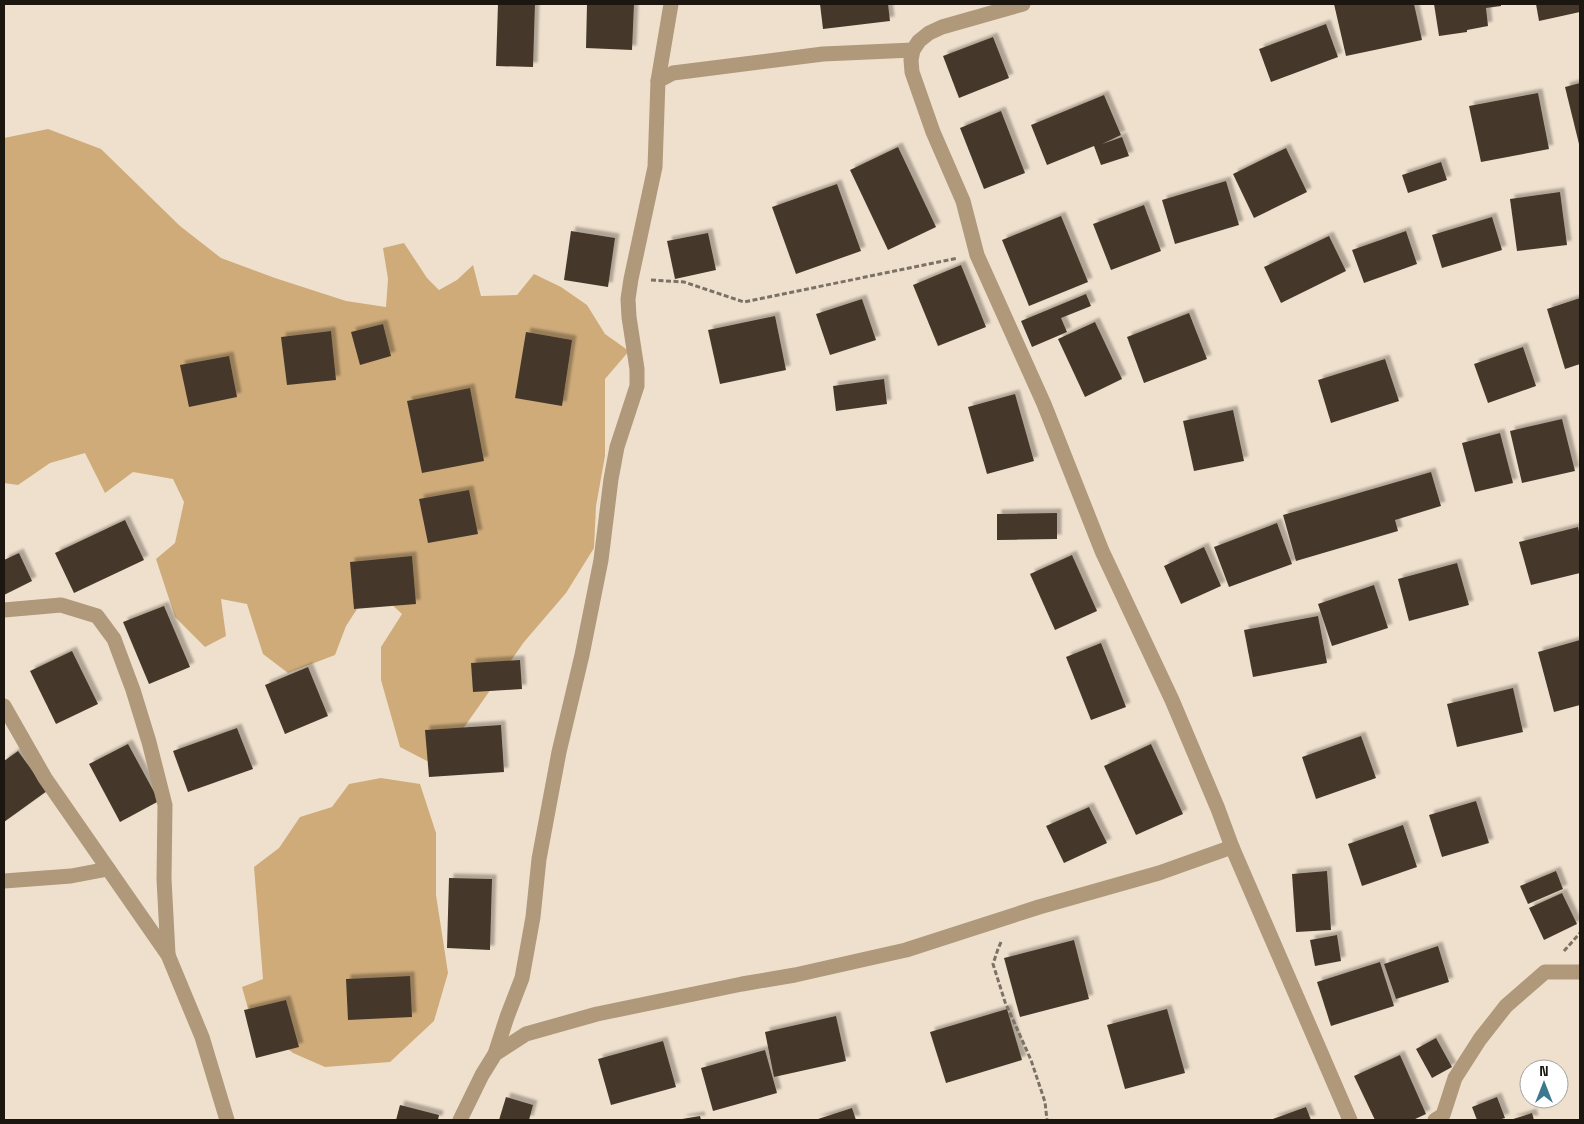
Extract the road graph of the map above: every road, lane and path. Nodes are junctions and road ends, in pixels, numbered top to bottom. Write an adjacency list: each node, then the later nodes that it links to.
1 (671, 4): 4 (street)
2 (1023, 4): 3 (street)
3 (913, 50): 4 (street); 5 (street)
4 (658, 81): 6 (street)
5 (977, 254): 6 (path); 9 (street)
6 (631, 279): 15 (street)
7 (4, 610): 13 (street)
8 (4, 706): 10 (street)
9 (1232, 847): 12 (street); 19 (street)
10 (108, 869): 11 (street); 13 (street)
11 (4, 881)
12 (1019, 914): 15 (street); 18 (path)
13 (168, 955): 16 (street)
14 (1580, 972): 20 (street)
15 (495, 1054): 17 (street)
16 (227, 1120)
17 (460, 1120)
18 (1047, 1120)
19 (1350, 1120)
20 (1435, 1120)

